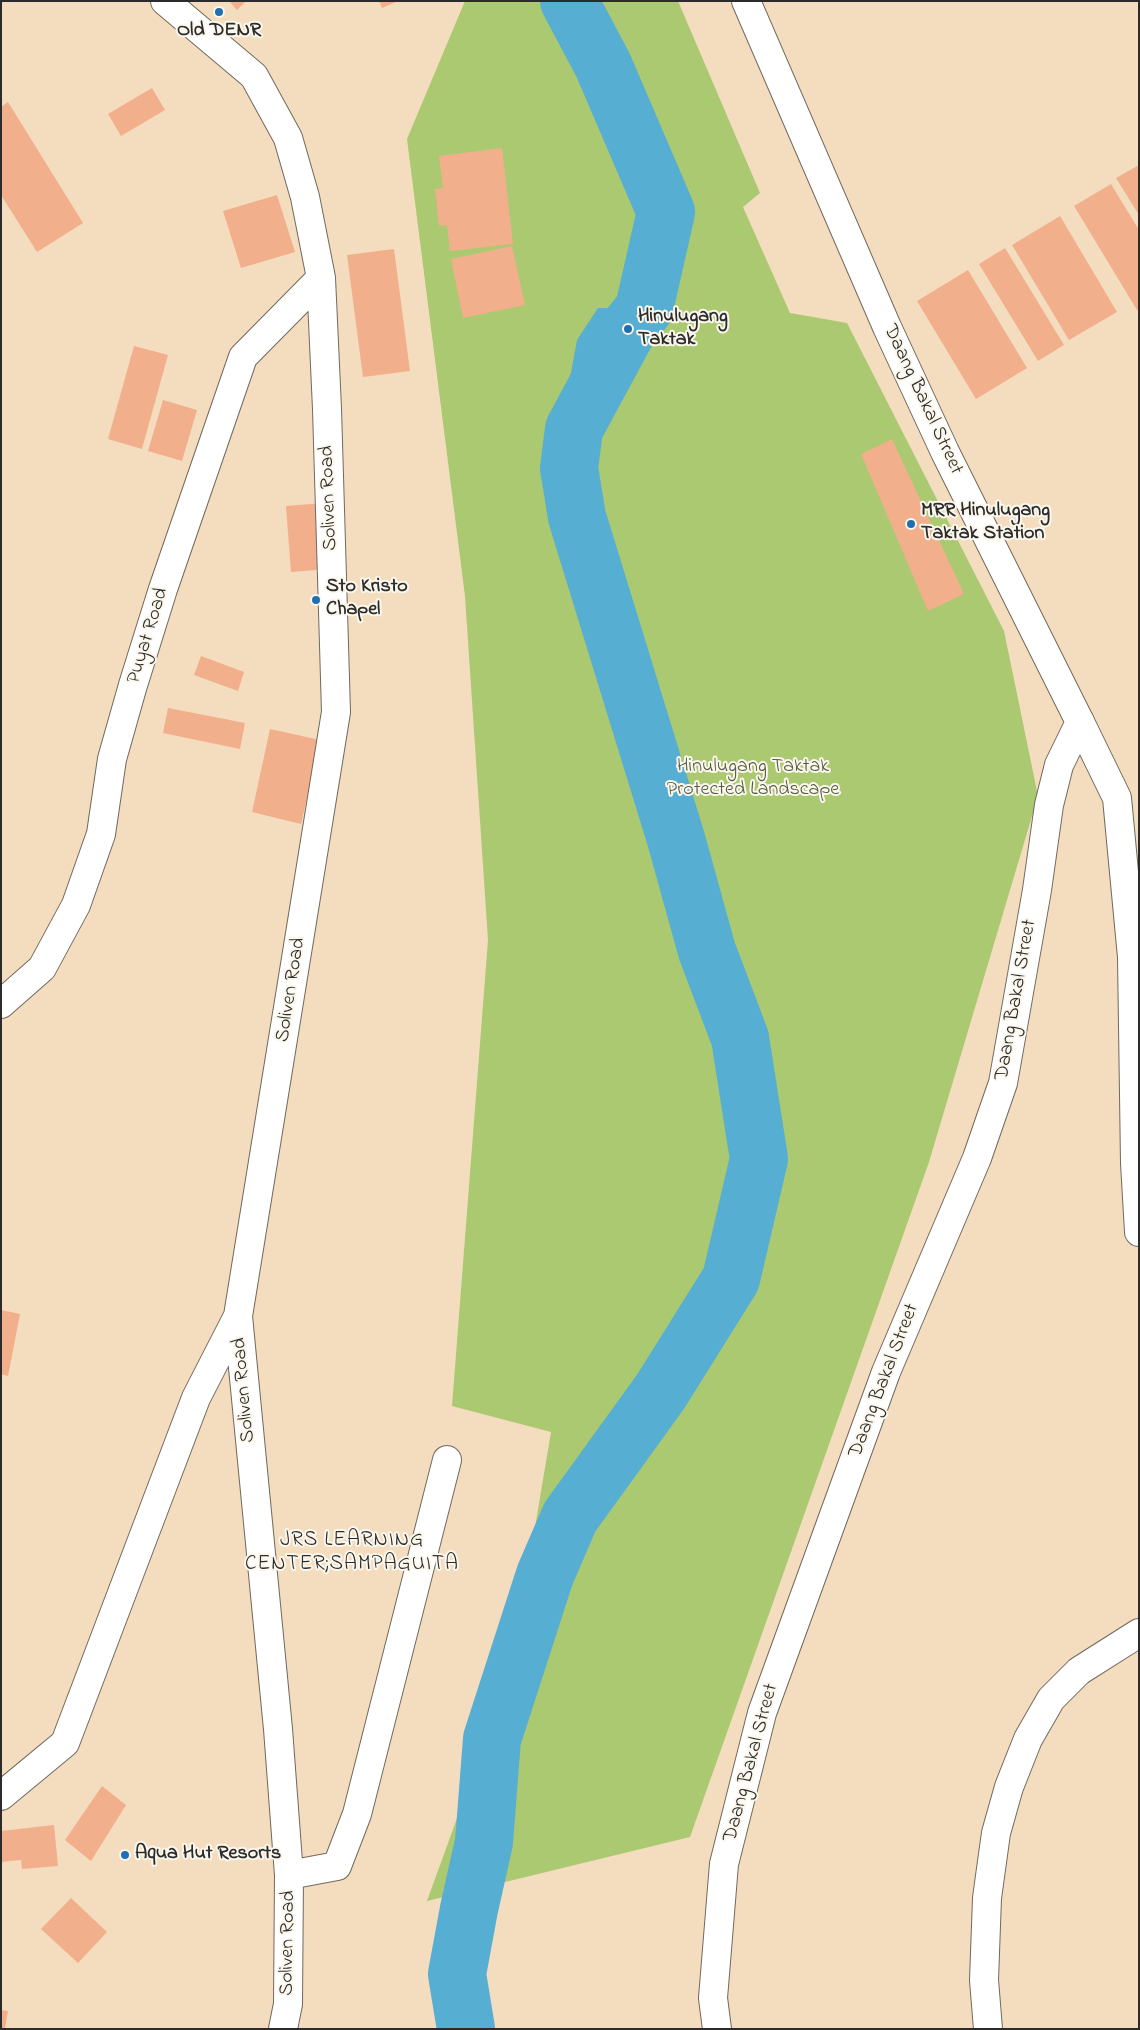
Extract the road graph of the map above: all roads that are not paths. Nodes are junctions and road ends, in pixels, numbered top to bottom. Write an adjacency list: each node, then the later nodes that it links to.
1 (165, 1): 3 (street, Soliven Road)
2 (746, 1): 4 (street, Daang Bakal Street)
3 (321, 278): 5 (street, Puyat Road); 7 (street, Soliven Road)
4 (1080, 722): 6 (street); 13 (street, Daang Bakal Street)
5 (1, 1004)
6 (1139, 1232)
7 (238, 1316): 10 (street); 11 (street, Soliven Road)
8 (447, 1460): 11 (street)
9 (1139, 1633): 14 (street)
10 (1, 1796)
11 (289, 1875): 12 (street, Soliven Road)
12 (283, 2029)
13 (717, 2029)
14 (988, 2029)

